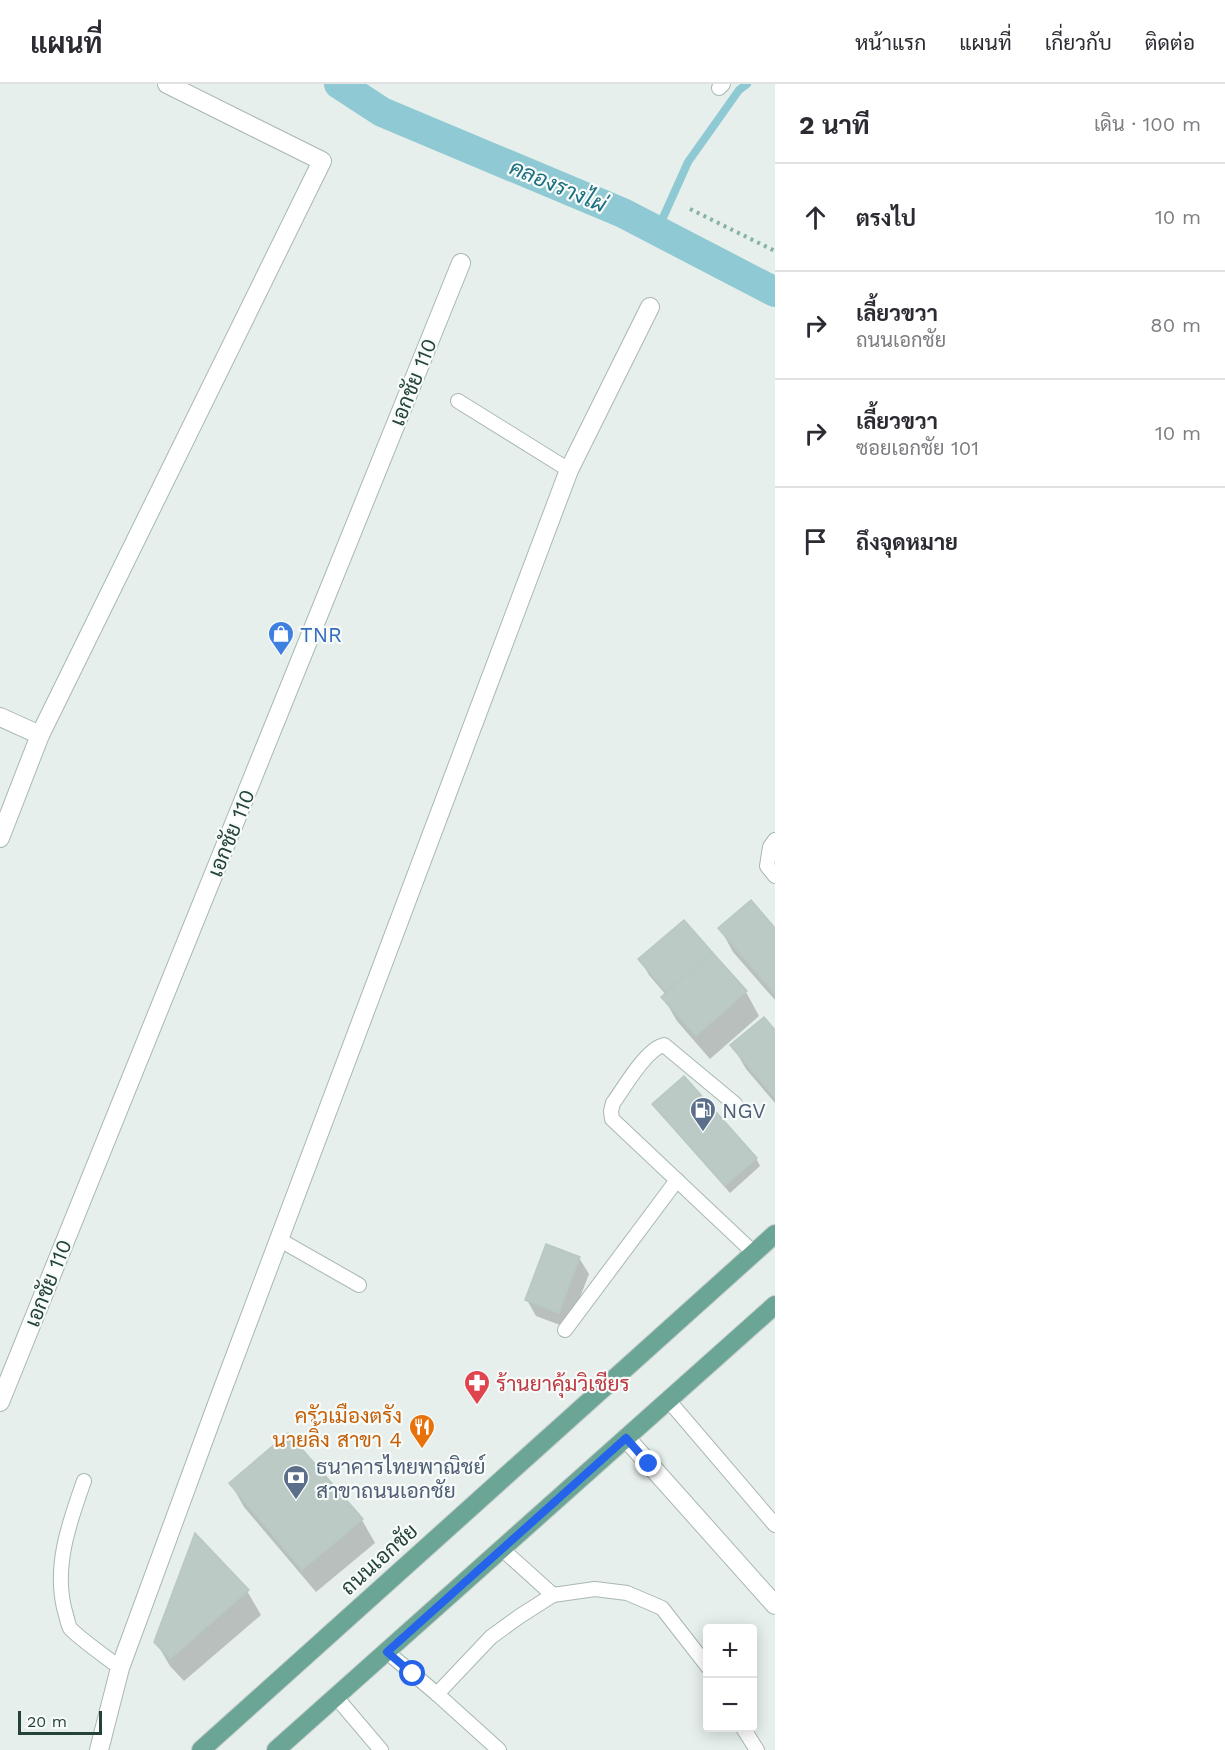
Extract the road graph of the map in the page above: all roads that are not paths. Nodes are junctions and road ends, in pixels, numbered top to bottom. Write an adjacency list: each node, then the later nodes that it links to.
1 (167, 84): 7 (street)
2 (460, 263): 20 (street, เอกชัย 110)
3 (650, 307): 5 (street)
4 (458, 400): 5 (lane)
5 (570, 470): 14 (street)
6 (0, 717): 7 (street)
7 (40, 735): 8 (street)
8 (0, 838)
9 (775, 840): 10 (lane)
10 (775, 876)
11 (735, 1104): 12 (lane)
12 (677, 1180): 15 (lane); 18 (lane)
13 (775, 1234): 15 (main road, ถนนเอกชัย)
14 (279, 1240): 16 (lane); 29 (street)
15 (754, 1253): 34 (main road, ถนนเอกชัย)
16 (358, 1285)
17 (775, 1305): 19 (main road)
18 (565, 1330)
19 (669, 1401): 21 (main road); 23 (lane)
20 (0, 1402)
21 (626, 1438): 24 (main road); 26 (street)
22 (84, 1481): 29 (lane)
23 (775, 1524)
24 (502, 1549): 25 (lane); 27 (main road)
25 (553, 1595): 28 (lane); 30 (lane)
26 (775, 1605)
27 (387, 1652): 30 (lane); 31 (main road)
28 (703, 1660)
29 (120, 1668): 33 (street)
30 (437, 1694): 37 (lane)
31 (336, 1697): 35 (main road); 36 (lane)
32 (746, 1732): 38 (lane)
33 (99, 1750)
34 (201, 1750)
35 (276, 1750)
36 (381, 1750)
37 (499, 1750)
38 (757, 1750)

